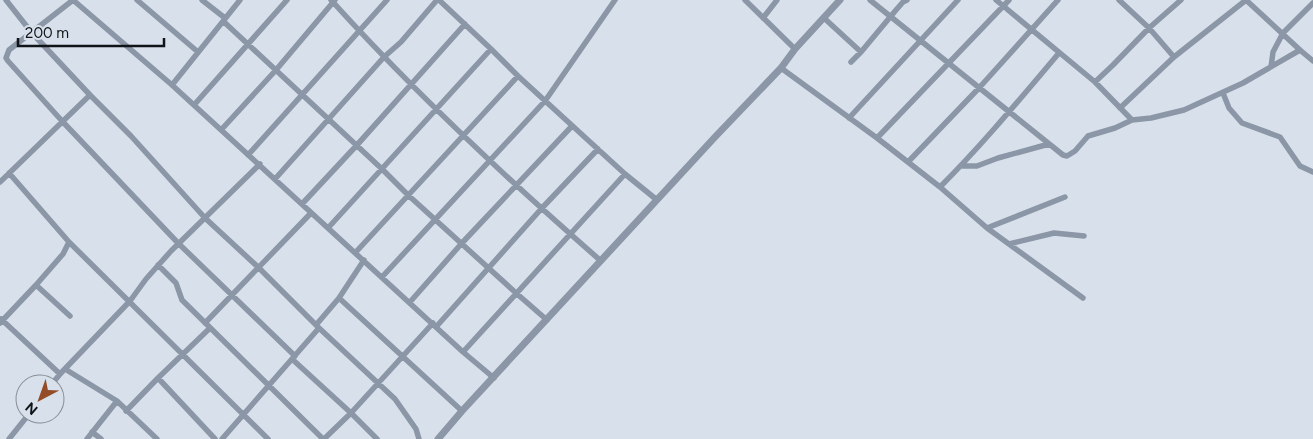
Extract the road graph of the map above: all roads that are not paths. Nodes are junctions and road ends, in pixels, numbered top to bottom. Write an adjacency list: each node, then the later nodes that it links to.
1 (6, 0): 33 (street)
2 (73, 0): 33 (street); 53 (street)
3 (137, 0): 40 (street)
4 (202, 0): 28 (street)
5 (240, 0): 28 (street)
6 (287, 0): 36 (street)
7 (387, 0): 32 (street)
8 (438, 0): 29 (street); 43 (street)
9 (615, 0): 59 (street)
10 (745, 0): 26 (street)
11 (777, 0): 26 (street)
12 (840, 0): 27 (street)
13 (870, 0): 25 (street)
14 (906, 0): 25 (street)
15 (958, 0): 35 (street)
16 (996, 0): 24 (street)
17 (1009, 0): 24 (street)
18 (1058, 0): 31 (street)
19 (1120, 0): 30 (street)
20 (1181, 0): 30 (street)
21 (1246, 0): 34 (street); 44 (street)
22 (333, 1): 32 (street); 50 (street)
23 (1313, 3): 34 (street)
24 (1003, 6): 31 (street); 47 (street)
25 (890, 17): 35 (street); 41 (street)
26 (763, 18): 38 (street)
27 (824, 18): 38 (street); 41 (street)
28 (224, 20): 36 (street); 40 (street)
29 (466, 24): 37 (street); 54 (street)
30 (1149, 28): 44 (street); 52 (street)
31 (1031, 30): 42 (street); 55 (street)
32 (359, 31): 43 (street); 58 (street)
33 (32, 33): 57 (street); 67 (street)
34 (1283, 34): 39 (street); 48 (street)
35 (921, 41): 47 (street); 64 (street)
36 (248, 45): 50 (street); 60 (street)
37 (491, 49): 51 (street); 62 (street)
38 (795, 49): 49 (street)
39 (1300, 50): 45 (street); 48 (street)
40 (198, 52): 53 (street)
41 (861, 52): 46 (street)
42 (1059, 54): 52 (street); 63 (street)
43 (384, 57): 54 (street); 65 (street)
44 (1174, 57): 61 (street)
45 (1313, 61)
46 (852, 62)
47 (949, 64): 55 (street); 71 (street)
48 (1271, 67): 56 (street)
49 (781, 68): 64 (street); 90 (street)
50 (276, 70): 58 (street); 69 (street)
51 (518, 76): 59 (street); 70 (street)
52 (1095, 82): 61 (street)
53 (172, 85): 60 (street)
54 (411, 85): 62 (street); 73 (street)
55 (980, 88): 63 (street); 77 (street)
56 (1222, 93): 66 (street); 81 (street)
57 (90, 95): 67 (street); 94 (street)
58 (302, 95): 65 (street); 75 (street)
59 (545, 101): 68 (street); 76 (street)
60 (194, 105): 69 (street)
61 (1120, 108): 66 (street)
62 (435, 110): 70 (street); 80 (street)
63 (1009, 112): 72 (street); 79 (street)
64 (849, 118): 71 (street)
65 (328, 119): 73 (street); 84 (street)
66 (1132, 120): 72 (street)
67 (62, 121): 82 (street); 102 (street)
68 (572, 126): 74 (street); 86 (street)
69 (221, 130): 75 (street)
70 (463, 136): 76 (street); 88 (street)
71 (877, 138): 77 (street)
72 (1049, 144): 79 (street)
73 (357, 145): 80 (street); 91 (street)
74 (598, 150): 83 (street); 92 (street)
75 (248, 154): 78 (street)
76 (490, 160): 86 (street); 95 (street)
77 (908, 162): 87 (street)
78 (260, 164): 84 (street); 94 (street)
79 (962, 166): 87 (street)
80 (382, 168): 88 (street); 96 (street)
81 (1313, 171)
82 (9, 173): 85 (street); 100 (street)
83 (625, 174): 90 (street); 98 (street)
84 (275, 179): 91 (street)
85 (0, 182)
86 (517, 185): 92 (street); 101 (street)
87 (940, 187): 97 (street)
88 (408, 195): 95 (street); 104 (street)
89 (1065, 198): 97 (street)
90 (657, 200): 106 (street)
91 (302, 204): 93 (street)
92 (542, 208): 98 (street); 109 (street)
93 (312, 213): 96 (street); 108 (street)
94 (205, 218): 102 (street); 108 (street)
95 (436, 220): 101 (street); 110 (street)
96 (328, 228): 104 (street)
97 (986, 228): 103 (street)
98 (570, 234): 106 (street); 112 (street)
99 (1084, 236): 103 (street)
100 (69, 242): 111 (street); 116 (street)
101 (462, 243): 109 (street); 117 (street)
102 (178, 244): 107 (street); 113 (street)
103 (1009, 244): 115 (street)
104 (355, 253): 105 (street)
105 (364, 260): 110 (street); 114 (street)
106 (601, 261): 119 (street)
107 (158, 265): 116 (street); 121 (street)
108 (258, 268): 113 (street); 123 (street)
109 (489, 268): 112 (street); 122 (street)
110 (382, 277): 117 (street)
111 (36, 285): 118 (street); 120 (street)
112 (516, 293): 119 (street); 125 (street)
113 (231, 294): 121 (street); 128 (street)
114 (339, 298): 123 (street); 127 (street)
115 (1083, 298)
116 (130, 301): 126 (street); 129 (street)
117 (410, 302): 122 (street)
118 (70, 316)
119 (547, 320): 132 (street)
120 (1, 321): 130 (street)
121 (205, 323): 124 (street)
122 (434, 325): 125 (street); 127 (street)
123 (317, 327): 128 (street); 133 (street)
124 (210, 328): 126 (street); 134 (street)
125 (463, 352): 132 (street)
126 (183, 354): 131 (street); 139 (street)
127 (402, 356): 133 (street); 137 (street)
128 (294, 358): 134 (street); 138 (street)
129 (65, 369): 130 (street); 135 (street)
130 (60, 374)
131 (158, 378): 136 (street); 146 (street)
132 (494, 378): 137 (street)
133 (377, 384): 138 (street); 151 (street)
134 (269, 385): 139 (street); 149 (street)
135 (117, 401): 136 (street); 141 (street)
136 (126, 411): 145 (street)
137 (462, 411): 152 (street)
138 (351, 413): 149 (street); 150 (street)
139 (243, 415): 147 (street); 148 (street)
140 (21, 424): 142 (street)
141 (92, 432): 143 (street); 144 (street)
142 (9, 439)
143 (87, 439)
144 (101, 439)
145 (157, 439)
146 (215, 439)
147 (222, 439)
148 (268, 439)
149 (324, 439)
150 (377, 439)
151 (419, 439)
152 (438, 439)

